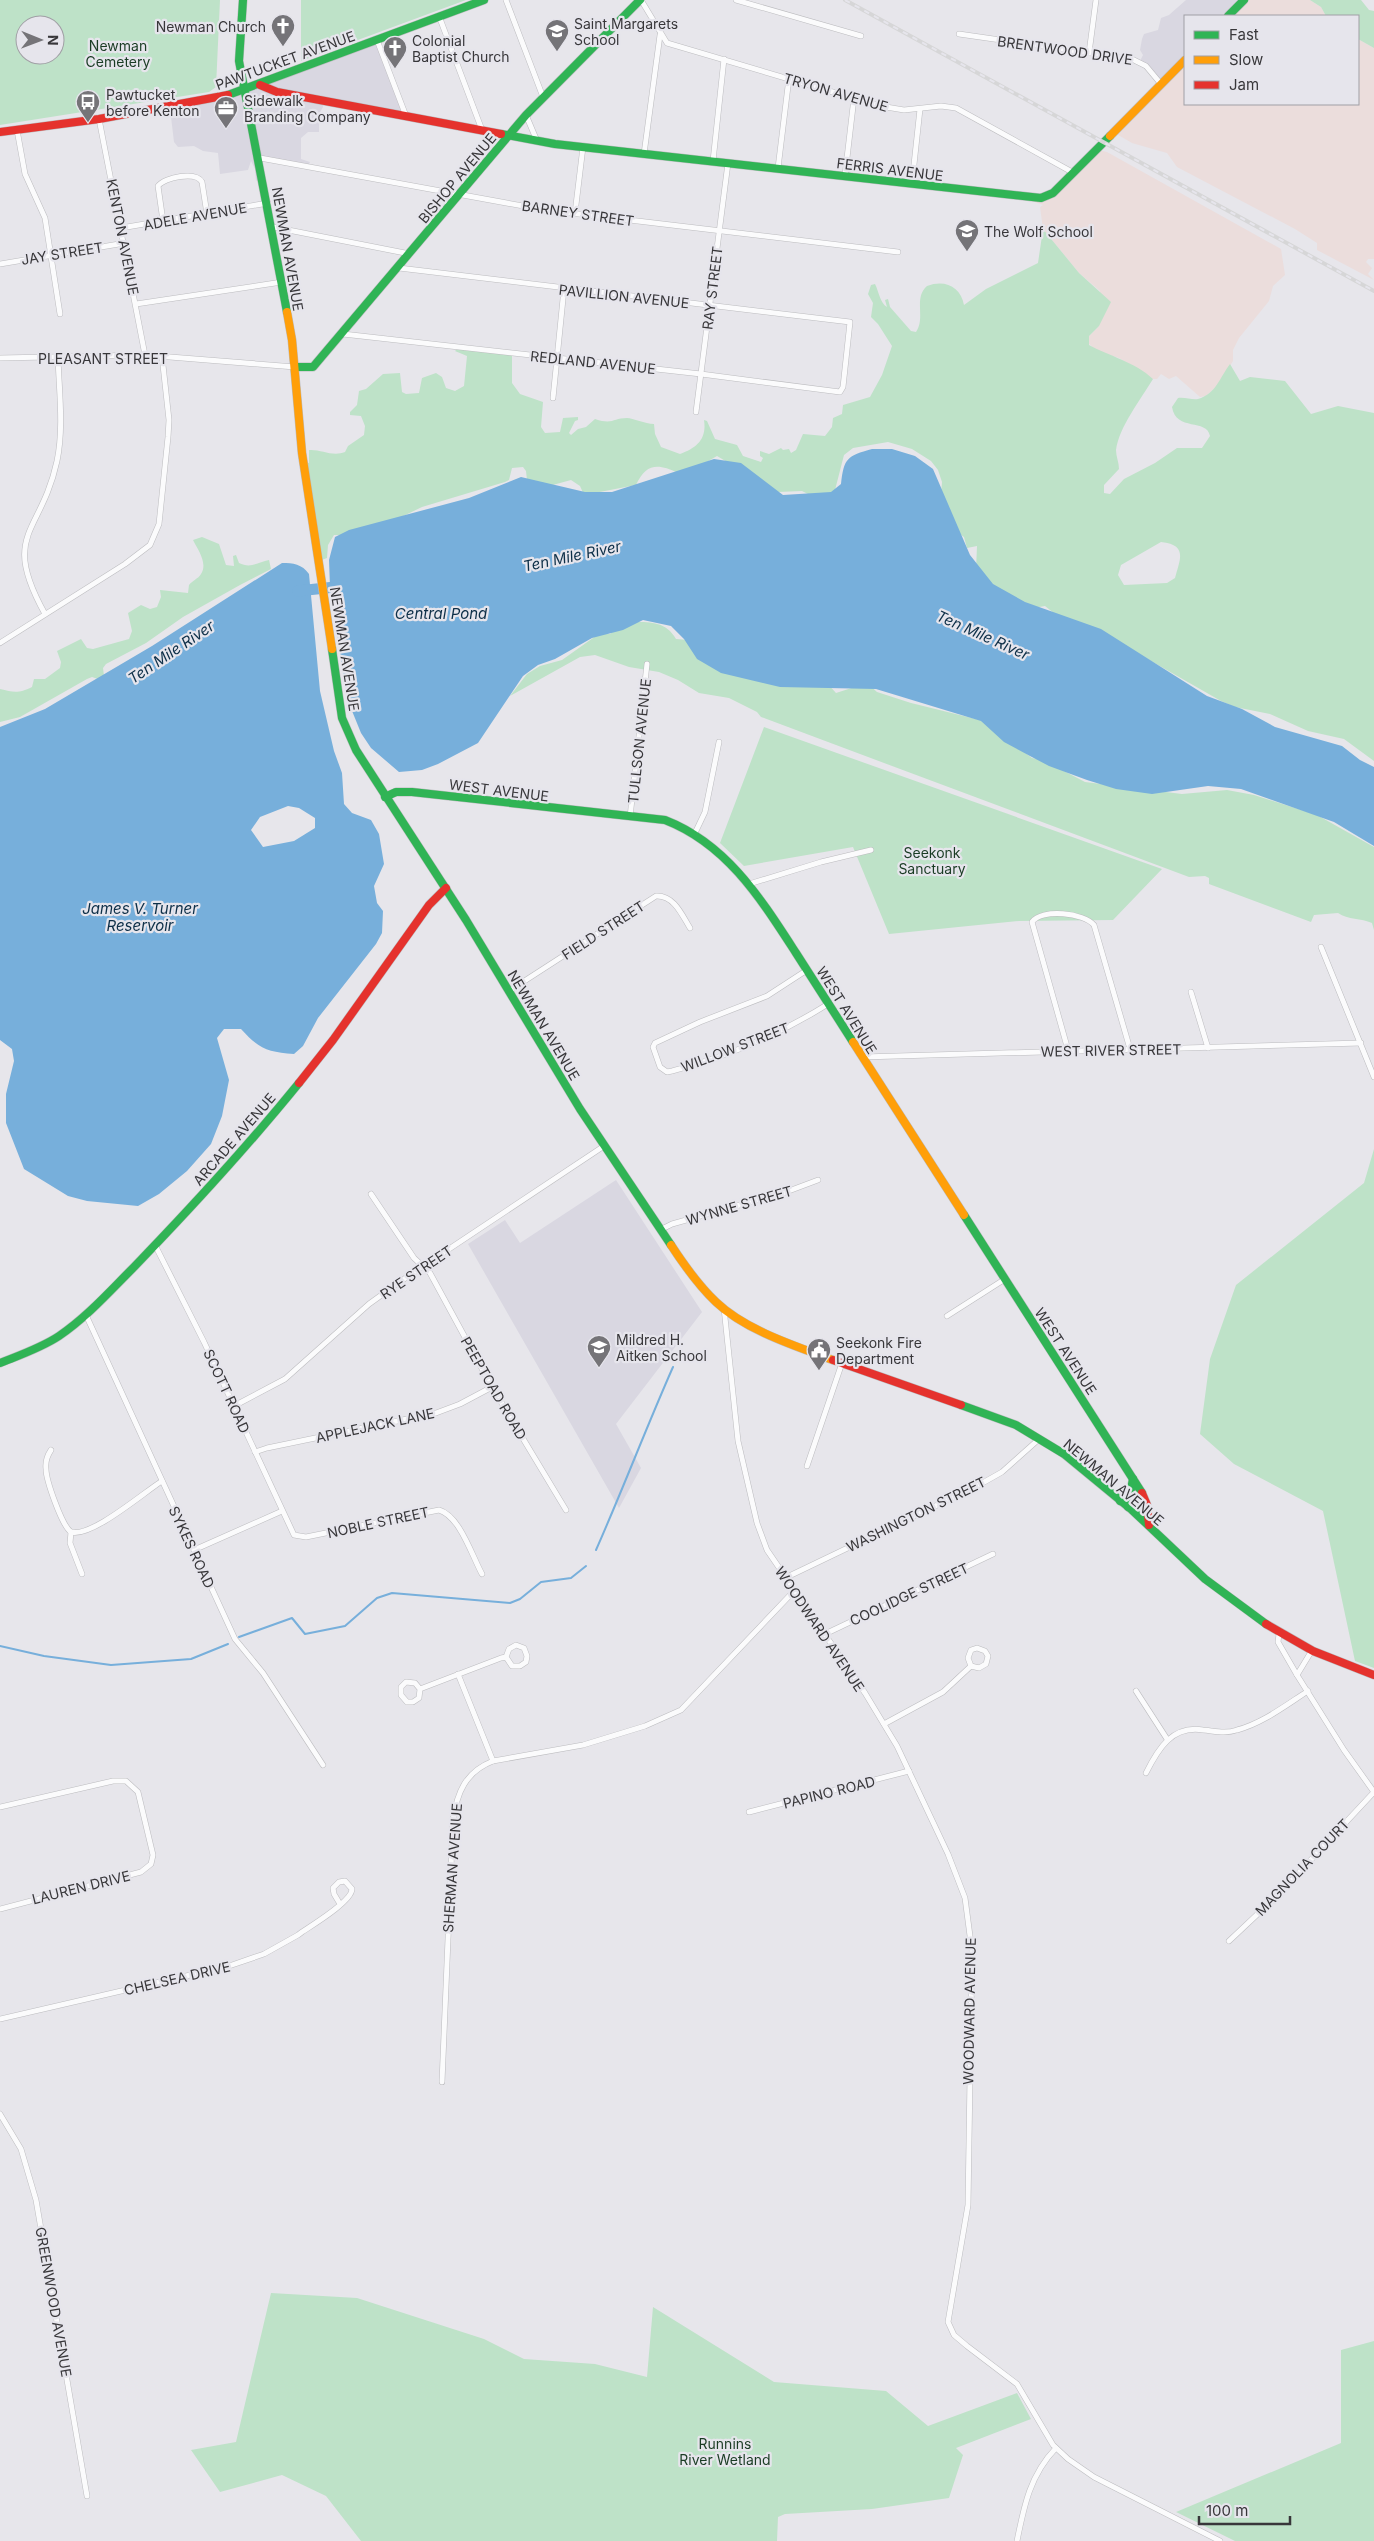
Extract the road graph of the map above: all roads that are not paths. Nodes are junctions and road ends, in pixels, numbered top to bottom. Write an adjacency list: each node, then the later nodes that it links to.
1 (243, 0): 20 (main road, NEWMAN AVENUE)
2 (484, 0): 9 (main road, PAWTUCKET AVENUE)
3 (506, 0): 21 (street)
4 (641, 0): 11 (street); 21 (main road, BISHOP AVENUE)
5 (736, 0): 12 (street)
6 (1096, 0): 14 (street)
7 (1244, 0): 8 (main road)
8 (1229, 15)
9 (440, 16): 13 (main road, PAWTUCKET AVENUE); 28 (street)
10 (959, 34): 14 (street, BRENTWOOD DRIVE)
11 (660, 35): 15 (street, TRYON AVENUE); 33 (street)
12 (861, 36)
13 (377, 40): 19 (main road, PAWTUCKET AVENUE); 25 (street)
14 (1088, 53): 18 (street, BRENTWOOD DRIVE)
15 (724, 60): 17 (street, TRYON AVENUE); 35 (street)
16 (1184, 61): 18 (main road, FERRIS AVENUE)
17 (789, 78): 22 (street, TRYON AVENUE); 37 (street)
18 (1162, 84): 38 (main road, FERRIS AVENUE)
19 (260, 85): 20 (main road, PAWTUCKET AVENUE); 25 (main road, FERRIS AVENUE)
20 (246, 89): 26 (main road, PAWTUCKET AVENUE); 34 (main road, NEWMAN AVENUE)
21 (543, 97): 24 (main road, BISHOP AVENUE)
22 (854, 98): 23 (street, TRYON AVENUE); 39 (street)
23 (920, 109): 38 (street, TRYON AVENUE); 40 (street)
24 (526, 115): 30 (main road, BISHOP AVENUE); 31 (street)
25 (406, 116): 28 (main road, FERRIS AVENUE)
26 (99, 119): 27 (main road, PAWTUCKET AVENUE); 47 (street, KENTON AVENUE)
27 (17, 130): 29 (main road, PAWTUCKET AVENUE); 52 (street)
28 (482, 130): 30 (main road, FERRIS AVENUE)
29 (0, 132)
30 (510, 135): 31 (main road, FERRIS AVENUE); 41 (main road, BISHOP AVENUE)
31 (537, 141): 32 (main road, FERRIS AVENUE)
32 (583, 147): 33 (main road, FERRIS AVENUE); 43 (street)
33 (644, 154): 35 (main road, FERRIS AVENUE)
34 (260, 158): 41 (street, BARNEY STREET); 42 (main road, NEWMAN AVENUE)
35 (713, 161): 36 (main road, FERRIS AVENUE)
36 (728, 163): 37 (main road, FERRIS AVENUE); 48 (street, RAY STREET)
37 (778, 168): 39 (main road, FERRIS AVENUE)
38 (1072, 172): 40 (main road, FERRIS AVENUE)
39 (845, 175): 40 (main road, FERRIS AVENUE)
40 (912, 183)
41 (458, 195): 43 (street, BARNEY STREET); 51 (main road, BISHOP AVENUE)
42 (268, 203): 44 (street, ADELE AVENUE); 46 (main road, NEWMAN AVENUE)
43 (576, 213): 48 (street, BARNEY STREET)
44 (207, 214): 45 (street, ADELE AVENUE); 45 (street)
45 (162, 221): 47 (street, ADELE AVENUE)
46 (273, 227): 51 (street); 55 (main road, NEWMAN AVENUE)
47 (121, 228): 49 (street, KENTON AVENUE)
48 (720, 232): 50 (street, BARNEY STREET); 58 (street, RAY STREET)
49 (125, 243): 52 (street, JAY STREET); 57 (street, KENTON AVENUE)
50 (898, 252)
51 (410, 254): 54 (main road, BISHOP AVENUE)
52 (51, 255): 53 (street, JAY STREET); 59 (street)
53 (0, 264)
54 (399, 268): 56 (street, PAVILLION AVENUE); 60 (main road, BISHOP AVENUE)
55 (282, 282): 57 (street); 66 (main road, NEWMAN AVENUE)
56 (564, 290): 58 (street, PAVILLION AVENUE); 65 (street)
57 (136, 304): 61 (street, KENTON AVENUE)
58 (709, 304): 67 (street, RAY STREET); 68 (street, PAVILLION AVENUE)
59 (60, 314)
60 (343, 334): 65 (street, REDLAND AVENUE); 66 (main road, BISHOP AVENUE)
61 (145, 355): 62 (street, PLEASANT STREET); 63 (street, PLEASANT STREET)
62 (162, 356): 66 (street, PLEASANT STREET); 73 (street)
63 (58, 357): 64 (street, PLEASANT STREET); 71 (street)
64 (0, 358)
65 (557, 358): 67 (street, REDLAND AVENUE); 69 (street)
66 (295, 367): 77 (main road, NEWMAN AVENUE)
67 (701, 374): 68 (street, REDLAND AVENUE); 70 (street, RAY STREET)
68 (842, 390)
69 (553, 398)
70 (696, 412)
71 (17, 551)
72 (18, 565): 73 (street)
73 (45, 614): 74 (street)
74 (0, 643)
75 (647, 664): 78 (street, TULLSON AVENUE)
76 (719, 742): 79 (street)
77 (385, 797): 78 (main road, WEST AVENUE); 82 (main road, NEWMAN AVENUE)
78 (630, 817): 79 (main road, WEST AVENUE)
79 (695, 833): 81 (main road, WEST AVENUE)
80 (871, 850): 81 (street)
81 (750, 884): 85 (main road, WEST AVENUE)
82 (446, 888): 86 (main road, NEWMAN AVENUE); 99 (main road, ARCADE AVENUE)
83 (690, 928): 86 (street, FIELD STREET)
84 (1321, 947): 89 (street)
85 (806, 970): 88 (main road, WEST AVENUE); 88 (street, WILLOW STREET)
86 (509, 991): 95 (main road, NEWMAN AVENUE)
87 (1191, 992): 90 (street)
88 (828, 1004): 93 (main road, WEST AVENUE)
89 (1361, 1043): 90 (street, WEST RIVER STREET); 94 (street)
90 (1208, 1048): 91 (street, WEST RIVER STREET)
91 (1130, 1049): 92 (street, WEST RIVER STREET); 92 (street)
92 (1068, 1050): 93 (street, WEST RIVER STREET)
93 (861, 1057): 101 (main road, WEST AVENUE)
94 (1374, 1077)
95 (604, 1146): 98 (main road, NEWMAN AVENUE); 100 (street, RYE STREET)
96 (818, 1180): 98 (street, WYNNE STREET)
97 (372, 1194): 100 (street, PEEPTOAD ROAD)
98 (660, 1230): 102 (main road, NEWMAN AVENUE)
99 (155, 1245): 103 (main road, ARCADE AVENUE); 108 (street, SCOTT ROAD)
100 (422, 1266): 107 (street, PEEPTOAD ROAD); 108 (street, RYE STREET)
101 (1005, 1279): 104 (street); 113 (main road, WEST AVENUE)
102 (724, 1308): 106 (main road, NEWMAN AVENUE); 127 (street, WOODWARD AVENUE)
103 (86, 1315): 105 (main road, ARCADE AVENUE); 114 (street, SYKES ROAD)
104 (947, 1316)
105 (0, 1363)
106 (842, 1363): 109 (main road, NEWMAN AVENUE); 112 (street)
107 (492, 1387): 111 (street, APPLEJACK LANE); 118 (street, PEEPTOAD ROAD)
108 (234, 1406): 111 (street, SCOTT ROAD)
109 (1039, 1438): 116 (main road, NEWMAN AVENUE); 127 (street, WASHINGTON STREET)
110 (50, 1450): 121 (street)
111 (255, 1452): 119 (street, SCOTT ROAD)
112 (807, 1466)
113 (1133, 1479): 115 (main road, WEST AVENUE); 116 (main road)
114 (162, 1481): 121 (street); 123 (street, SYKES ROAD)
115 (1142, 1493): 117 (main road); 120 (main road, WEST AVENUE)
116 (1120, 1501): 117 (main road, NEWMAN AVENUE)
117 (1128, 1507): 120 (main road, NEWMAN AVENUE)
118 (566, 1510)
119 (282, 1511): 122 (street, SCOTT ROAD); 123 (street)
120 (1149, 1525): 130 (main road, NEWMAN AVENUE)
121 (71, 1532): 125 (street)
122 (298, 1536): 126 (street, NOBLE STREET)
123 (194, 1550): 143 (street, SYKES ROAD)
124 (993, 1554): 129 (street, COOLIDGE STREET)
125 (82, 1574)
126 (482, 1574)
127 (785, 1578): 128 (street, WOODWARD AVENUE)
128 (794, 1591): 129 (street, WOODWARD AVENUE); 142 (street, SHERMAN AVENUE)
129 (825, 1634): 140 (street, WOODWARD AVENUE)
130 (1279, 1634): 131 (main road, NEWMAN AVENUE); 135 (street)
131 (1311, 1652): 135 (street); 136 (main road, NEWMAN AVENUE)
132 (506, 1657): 132 (street); 134 (street)
133 (971, 1666): 133 (street); 140 (street)
134 (458, 1674): 137 (street); 142 (street)
135 (1297, 1675): 139 (street)
136 (1374, 1676)
137 (420, 1689): 137 (street)
138 (1136, 1691): 141 (street)
139 (1308, 1691): 141 (street); 146 (street)
140 (884, 1724): 144 (street, WOODWARD AVENUE)
141 (1167, 1739): 145 (street)
142 (493, 1761): 153 (street, SHERMAN AVENUE)
143 (323, 1765)
144 (909, 1771): 148 (street, PAPINO ROAD); 155 (street, WOODWARD AVENUE)
145 (1146, 1773)
146 (1374, 1792): 151 (street, MAGNOLIA COURT)
147 (0, 1807): 150 (street, LAUREN DRIVE)
148 (749, 1812)
149 (340, 1904): 149 (street, CHELSEA DRIVE); 152 (street, CHELSEA DRIVE)
150 (0, 1909)
151 (1228, 1941)
152 (0, 2019)
153 (442, 2082)
154 (0, 2114): 156 (street, GREENWOOD AVENUE)
155 (1056, 2448): 157 (street); 158 (street, WOODWARD AVENUE)
156 (86, 2496)
157 (1017, 2541)
158 (1220, 2541)

